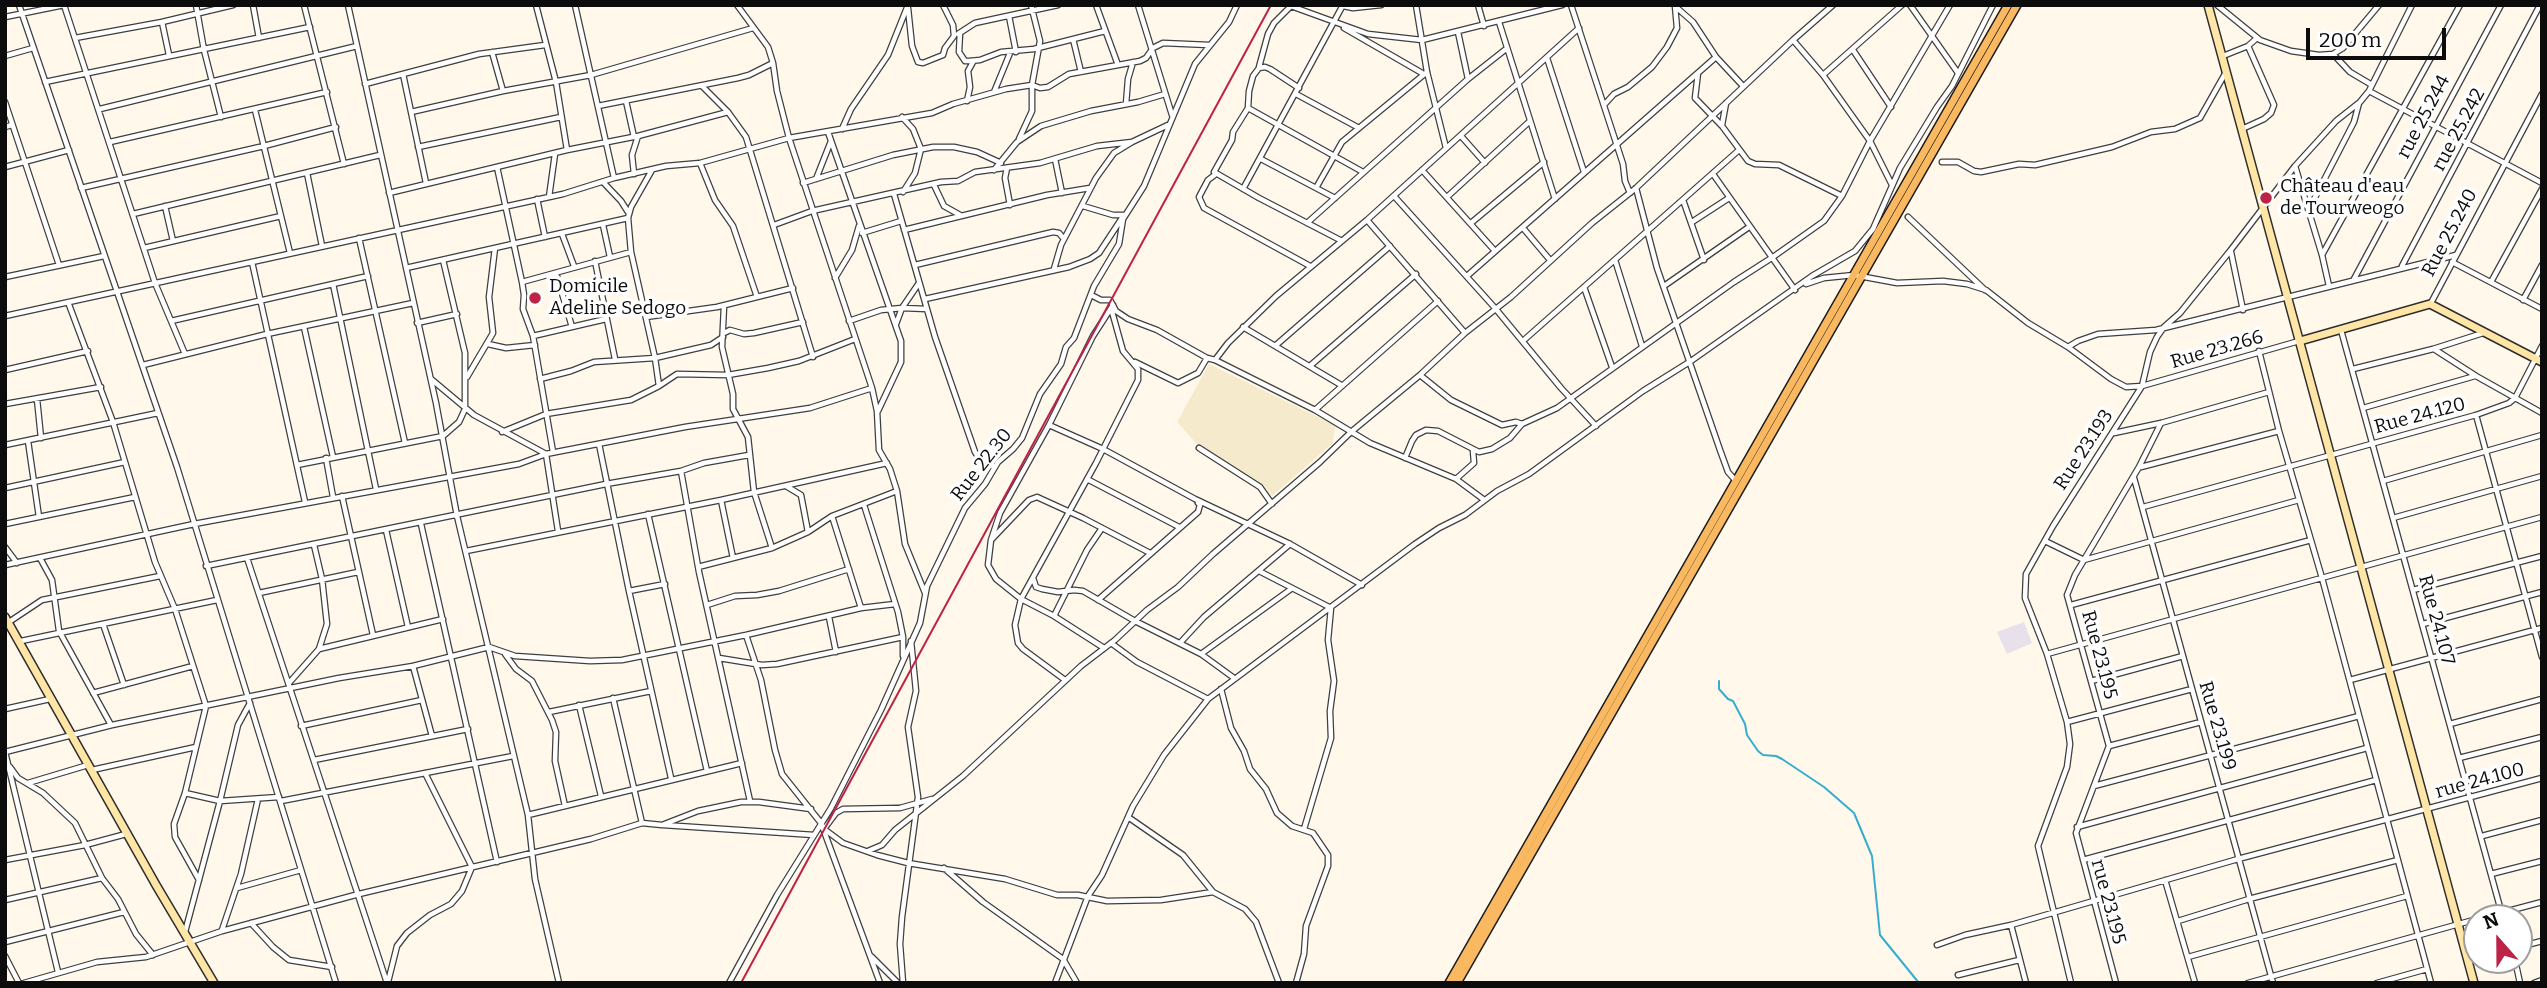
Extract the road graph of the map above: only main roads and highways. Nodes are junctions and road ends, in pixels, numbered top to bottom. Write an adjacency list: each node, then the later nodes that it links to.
1 (2008, 5): 3 (main road)
2 (2017, 5): 3 (main road)
3 (1858, 275): 4 (main road); 5 (main road)
4 (1449, 983)
5 (1457, 983)

